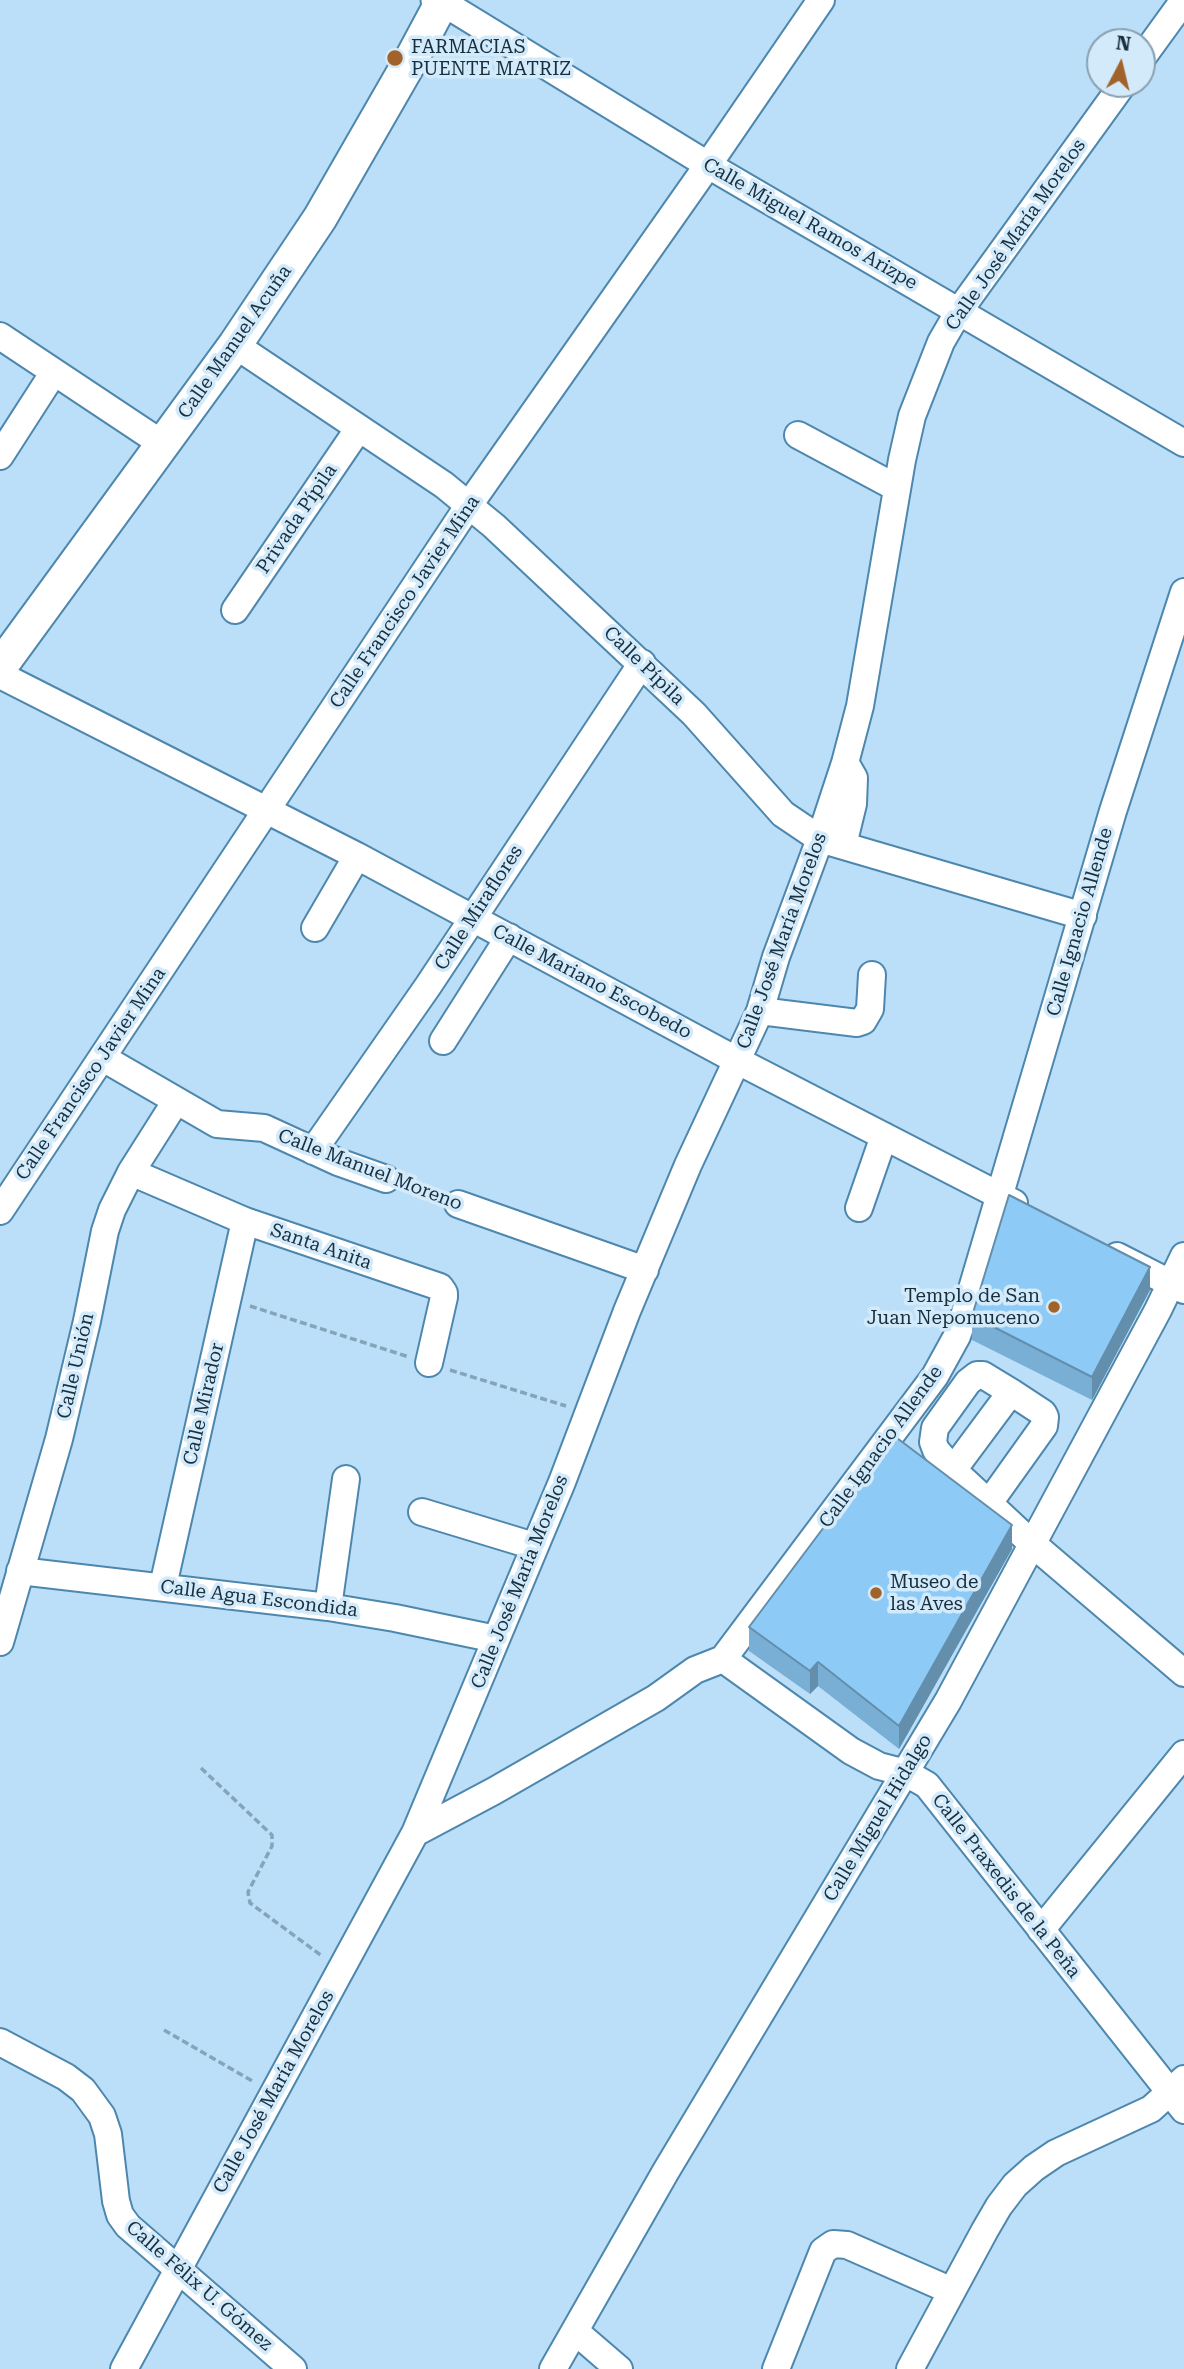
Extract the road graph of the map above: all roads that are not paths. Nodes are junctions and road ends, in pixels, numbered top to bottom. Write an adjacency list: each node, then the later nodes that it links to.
1 (821, 0): 6 (street, Calle Francisco Javier Mina)
2 (1184, 0): 4 (street)
3 (441, 1): 6 (street, Calle Miguel Ramos Arizpe); 9 (main road, Calle Manuel Acuña)
4 (1156, 39)
5 (1113, 98): 7 (street, Calle José María Morelos)
6 (708, 165): 7 (street, Calle Miguel Ramos Arizpe); 17 (street, Calle Francisco Javier Mina)
7 (959, 311): 13 (street, Calle Miguel Ramos Arizpe); 16 (street, Calle José María Morelos)
8 (0, 336): 10 (street)
9 (235, 345): 11 (street, Calle Pípila); 14 (main road, Calle Manuel Acuña)
10 (54, 372): 14 (street); 15 (street)
11 (359, 428): 17 (street, Calle Pípila); 19 (street, Privada Pípila)
12 (797, 435): 16 (street)
13 (1184, 443)
14 (164, 445): 21 (main road, Calle Manuel Acuña)
15 (0, 456)
16 (897, 488): 24 (street, Calle José María Morelos)
17 (469, 505): 20 (street, Calle Pípila); 23 (street, Calle Francisco Javier Mina)
18 (1184, 592): 26 (street, Calle Ignacio Allende)
19 (235, 610)
20 (642, 663): 24 (street, Calle Pípila); 27 (street, Calle Miraflores)
21 (0, 667)
22 (0, 676): 23 (street, Calle Mariano Escobedo)
23 (266, 810): 25 (street, Calle Mariano Escobedo); 33 (street, Calle Francisco Javier Mina)
24 (832, 842): 26 (street, Calle Pípila); 31 (street, Calle José María Morelos)
25 (357, 856): 27 (street, Calle Mariano Escobedo); 28 (street)
26 (1083, 916): 41 (street, Calle Ignacio Allende)
27 (472, 917): 29 (street, Calle Mariano Escobedo); 37 (street, Calle Miraflores)
28 (315, 928)
29 (509, 937): 32 (street); 34 (street, Calle Mariano Escobedo)
30 (872, 975): 31 (street)
31 (760, 1010): 34 (street, Calle José María Morelos)
32 (443, 1041)
33 (103, 1058): 35 (street, Calle Manuel Moreno); 40 (street, Calle Francisco Javier Mina)
34 (738, 1060): 36 (street, Calle Mariano Escobedo); 48 (street, Calle José María Morelos)
35 (176, 1101): 37 (street, Calle Manuel Moreno); 38 (street, Calle Unión)
36 (884, 1136): 41 (street, Calle Mariano Escobedo); 43 (street)
37 (313, 1151): 39 (street, Calle Manuel Moreno)
38 (131, 1172): 45 (street, Santa Anita); 60 (street, Calle Unión)
39 (386, 1179)
40 (4, 1195)
41 (1000, 1195): 44 (street, Calle Mariano Escobedo); 52 (street, Calle Ignacio Allende)
42 (457, 1205): 48 (street, Calle Manuel Moreno)
43 (859, 1208)
44 (1036, 1214)
45 (245, 1221): 50 (street, Santa Anita); 61 (street, Calle Mirador)
46 (1098, 1246): 49 (street)
47 (1184, 1256): 49 (street, Calle Miguel Hidalgo)
48 (645, 1270): 59 (street, Calle José María Morelos)
49 (1178, 1287): 58 (street, Calle Miguel Hidalgo)
50 (429, 1363)
51 (1011, 1392): 53 (street); 54 (street); 56 (street)
52 (911, 1408): 53 (street); 65 (street, Calle Ignacio Allende)
53 (935, 1428): 54 (street)
54 (953, 1470): 56 (street)
55 (346, 1479): 62 (street)
56 (989, 1503): 58 (street)
57 (422, 1512): 59 (street)
58 (1032, 1544): 66 (street); 68 (street, Calle Miguel Hidalgo)
59 (534, 1546): 63 (street, Calle José María Morelos)
60 (20, 1571): 61 (street, Calle Agua Escondida); 64 (street, Calle Unión)
61 (163, 1587): 62 (street, Calle Agua Escondida)
62 (328, 1607): 63 (street, Calle Agua Escondida)
63 (496, 1639): 69 (street, Calle José María Morelos)
64 (0, 1642)
65 (723, 1659): 68 (street, Calle Praxedis de la Peña); 69 (street, Calle Ignacio Allende)
66 (1184, 1673)
67 (1184, 1754): 70 (street)
68 (906, 1773): 70 (street, Calle Praxedis de la Peña); 75 (street, Calle Miguel Hidalgo)
69 (415, 1833): 73 (street, Calle José María Morelos)
70 (1041, 1930): 72 (street, Calle Praxedis de la Peña)
71 (0, 2042): 73 (street, Calle Félix U. Gómez)
72 (1179, 2094): 74 (street)
73 (178, 2267): 76 (street, Calle José María Morelos); 77 (street, Calle Félix U. Gómez)
74 (951, 2291): 80 (street); 81 (street)
75 (576, 2332): 78 (street, Calle Miguel Hidalgo); 79 (street)
76 (124, 2369)
77 (293, 2369)
78 (553, 2369)
79 (619, 2369)
80 (776, 2369)
81 (910, 2369)

